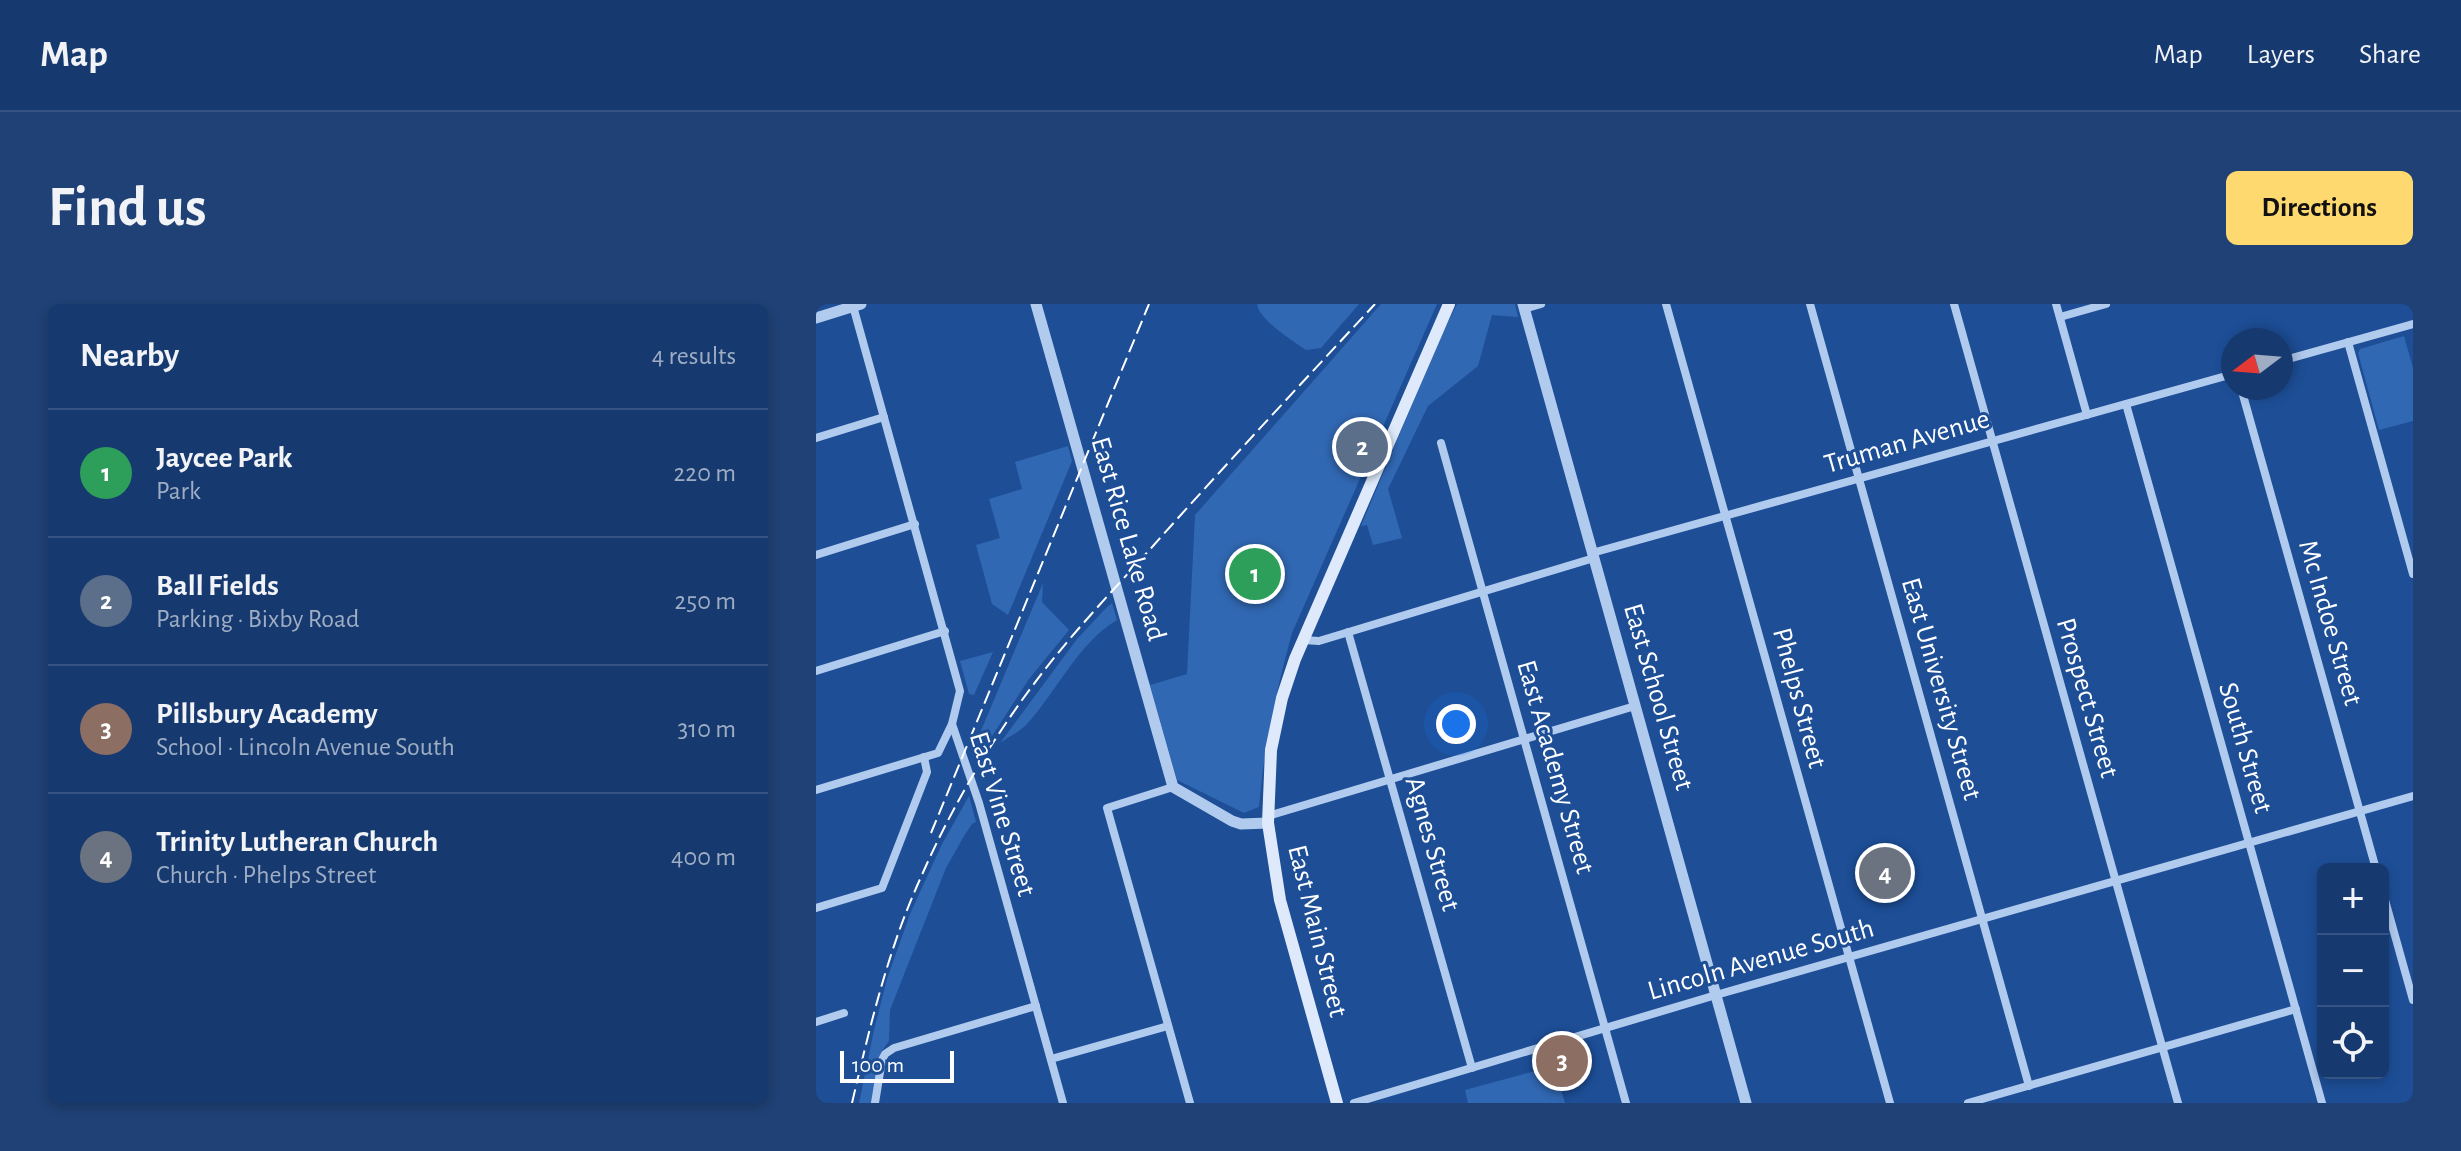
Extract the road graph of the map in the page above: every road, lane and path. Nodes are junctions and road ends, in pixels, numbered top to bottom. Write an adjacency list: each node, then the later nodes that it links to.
1 (1036, 304): 40 (street, East Rice Lake Road)
2 (1449, 304): 33 (main road, East Main Street)
3 (1541, 304): 10 (street)
4 (1666, 304): 25 (street, Phelps Street)
5 (1810, 304): 24 (street, East University Street)
6 (1954, 304): 22 (street, Prospect Street)
7 (2056, 304): 11 (street)
8 (2106, 304): 11 (street)
9 (857, 305): 12 (street); 20 (street, East Vine Street)
10 (1523, 306): 28 (street, East School Street)
11 (2060, 317): 19 (street)
12 (816, 318)
13 (2413, 324): 14 (street)
14 (2348, 342): 15 (street); 29 (street)
15 (2293, 358)
16 (2221, 377): 18 (street, Truman Avenue)
17 (2244, 400): 43 (street, Mc Indoe Street)
18 (2126, 404): 19 (street, Truman Avenue); 45 (street, South Street)
19 (2087, 415): 22 (street, Truman Avenue)
20 (884, 417): 21 (street); 26 (street, East Vine Street)
21 (816, 438)
22 (1993, 441): 24 (street, Truman Avenue); 47 (street, Prospect Street)
23 (1441, 443): 30 (street, East Academy Street)
24 (1859, 479): 25 (street, Truman Avenue); 50 (street, East University Street)
25 (1726, 516): 28 (street, Truman Avenue); 51 (street, Phelps Street)
26 (915, 524): 27 (street); 31 (street, East Vine Street)
27 (816, 555)
28 (1593, 555): 30 (street, Truman Avenue); 35 (street, East School Street)
29 (2413, 574)
30 (1483, 591): 32 (street, Truman Avenue); 37 (street, East Academy Street)
31 (945, 631): 34 (street); 36 (street, East Vine Street)
32 (1348, 632): 33 (street, Truman Avenue); 39 (street, Agnes Street)
33 (1303, 640): 44 (main road, East Main Street)
34 (816, 671)
35 (1635, 706): 37 (street); 52 (street, East School Street)
36 (952, 724): 38 (street); 54 (street, East Vine Street)
37 (1524, 739): 39 (street); 59 (street, East Academy Street)
38 (924, 757): 41 (street); 48 (street)
39 (1391, 779): 44 (street); 62 (street, Agnes Street)
40 (1173, 787): 44 (street); 58 (street)
41 (816, 790)
42 (2413, 796): 43 (street, Lincoln Avenue South)
43 (2360, 812): 45 (street, Lincoln Avenue South); 46 (street, Mc Indoe Street)
44 (1268, 820): 67 (main road, East Main Street)
45 (2249, 843): 47 (street, Lincoln Avenue South); 55 (street, South Street)
46 (2374, 863)
47 (2115, 881): 50 (street, Lincoln Avenue South); 60 (street, Prospect Street)
48 (816, 908)
49 (2389, 914): 53 (street)
50 (1982, 919): 51 (street, Lincoln Avenue South); 63 (street, East University Street)
51 (1850, 957): 52 (street, Lincoln Avenue South); 71 (street, Phelps Street)
52 (1716, 995): 59 (street, Lincoln Avenue South); 70 (street, East School Street)
53 (2413, 1000)
54 (1036, 1006): 61 (street, East Vine Street); 64 (street)
55 (2296, 1009): 60 (street); 74 (street, South Street)
56 (844, 1013): 57 (street)
57 (816, 1022)
58 (1168, 1026): 61 (street); 66 (street)
59 (1605, 1028): 62 (street, Lincoln Avenue South); 69 (street, East Academy Street)
60 (2162, 1048): 63 (street); 73 (street, Prospect Street)
61 (1051, 1059): 65 (street, East Vine Street)
62 (1472, 1068): 68 (street, Lincoln Avenue South)
63 (2029, 1086): 72 (street)
64 (875, 1103)
65 (1063, 1103)
66 (1190, 1103)
67 (1337, 1103)
68 (1354, 1103)
69 (1626, 1103)
70 (1746, 1103)
71 (1890, 1103)
72 (1968, 1103)
73 (2178, 1103)
74 (2322, 1103)

